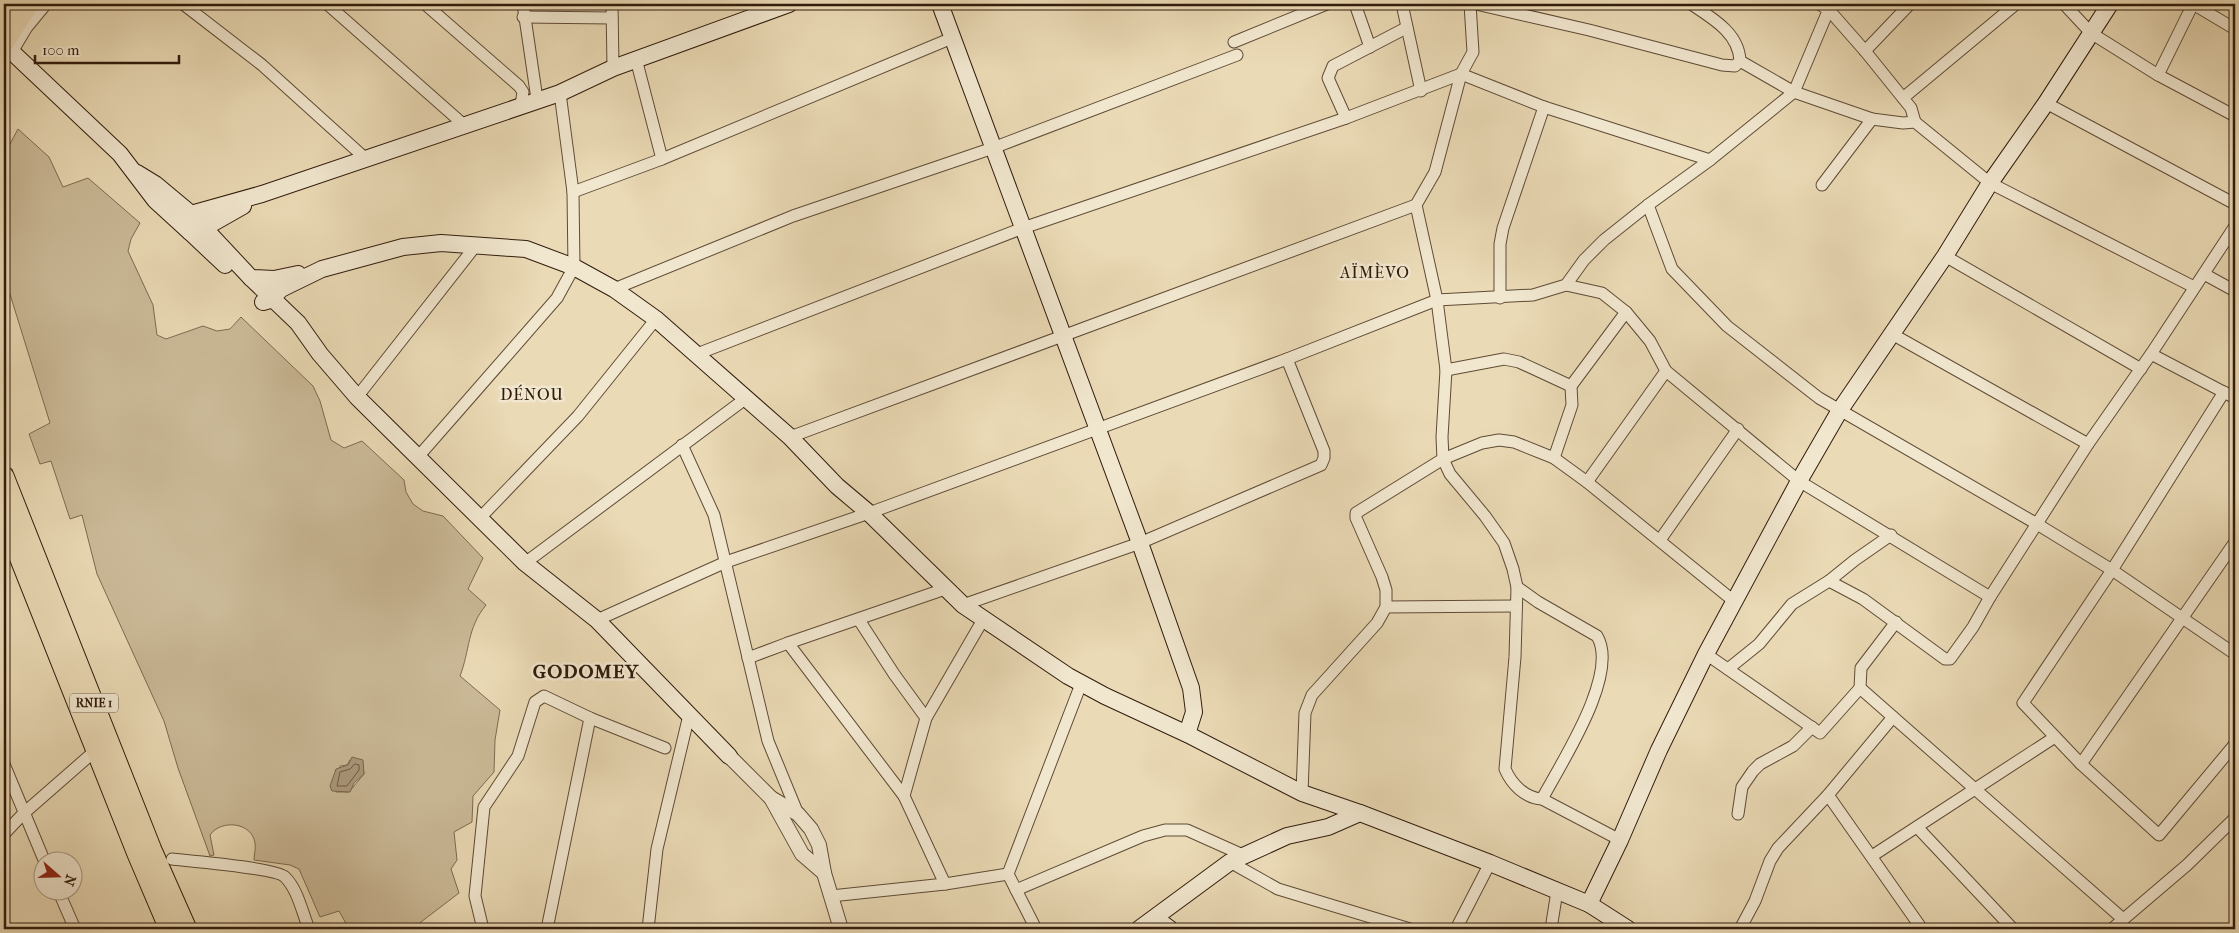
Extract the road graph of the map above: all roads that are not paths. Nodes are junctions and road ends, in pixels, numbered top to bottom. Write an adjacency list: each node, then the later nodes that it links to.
1 (11, 4): 24 (highway)
2 (29, 4): 33 (highway)
3 (46, 4): 33 (street)
4 (183, 4): 55 (street)
5 (327, 4): 53 (street)
6 (425, 4): 47 (street)
7 (523, 4): 25 (street)
8 (612, 4): 26 (street)
9 (789, 4): 36 (main road)
10 (940, 4): 30 (main road)
11 (1327, 4): 31 (street)
12 (1355, 4): 32 (street)
13 (1402, 4): 28 (street)
14 (1470, 4): 39 (street)
15 (1476, 4): 37 (street)
16 (1691, 4): 23 (street)
17 (1910, 4): 34 (street)
18 (2016, 4): 44 (street)
19 (2064, 4): 29 (street)
20 (2110, 4): 29 (main road)
21 (2193, 4): 27 (street); 40 (street)
22 (1826, 6): 34 (street); 42 (street)
23 (1706, 8): 37 (street)
24 (4, 15)
25 (523, 17): 26 (street); 45 (street)
26 (612, 18): 38 (street)
27 (2234, 26)
28 (1406, 28): 32 (street); 41 (street)
29 (2090, 33): 40 (street); 46 (main road)
30 (952, 38): 54 (main road); 56 (street)
31 (1234, 42)
32 (1370, 47): 50 (street)
33 (7, 48): 58 (main road)
34 (1865, 51): 44 (street)
35 (1237, 56): 54 (street)
36 (636, 59): 38 (main road); 56 (street)
37 (1740, 61): 42 (street)
38 (613, 68): 43 (main road)
39 (1461, 74): 41 (street); 48 (street); 64 (street)
40 (2158, 75): 49 (street)
41 (1421, 90): 50 (street)
42 (1794, 92): 51 (street); 57 (street)
43 (560, 93): 45 (main road); 61 (street)
44 (1903, 98): 52 (street)
45 (537, 99): 47 (main road)
46 (2046, 103): 59 (main road); 63 (street)
47 (521, 105): 53 (main road)
48 (1544, 107): 57 (street); 79 (street)
49 (2235, 116)
50 (1346, 118): 68 (street)
51 (1872, 119): 52 (street); 60 (street)
52 (1915, 122): 59 (street)
53 (463, 124): 55 (main road)
54 (994, 148): 68 (main road); 76 (street)
55 (366, 159): 62 (main road)
56 (662, 159): 61 (street)
57 (1710, 160): 65 (street)
58 (132, 170): 66 (main road); 69 (main road)
59 (1990, 183): 71 (main road); 75 (street)
60 (1822, 185)
61 (573, 192): 72 (street)
62 (262, 194): 66 (main road); 69 (main road)
63 (2235, 204)
64 (1416, 205): 80 (street); 84 (street)
65 (1648, 205): 74 (street); 96 (street)
66 (191, 214): 69 (main road)
67 (2235, 226): 73 (street)
68 (1023, 228): 84 (main road); 85 (street)
69 (198, 230): 77 (main road); 77 (main road)
70 (477, 244): 72 (main road); 77 (main road); 93 (street)
71 (1945, 256): 83 (main road); 88 (street)
72 (574, 267): 76 (main road); 102 (street)
73 (2204, 274): 75 (street); 78 (street)
74 (1566, 285): 79 (street); 81 (street)
75 (2194, 287): 86 (street)
76 (614, 289): 82 (main road)
77 (264, 290): 93 (main road)
78 (2235, 291)
79 (1500, 298): 80 (street)
80 (1437, 300): 87 (street); 89 (street)
81 (1626, 312): 90 (street); 91 (street)
82 (656, 318): 85 (main road); 109 (street)
83 (1892, 334): 96 (main road); 100 (street)
84 (1063, 336): 97 (main road); 99 (street)
85 (697, 354): 94 (main road)
86 (2151, 354): 88 (street); 92 (street)
87 (1287, 359): 97 (street); 115 (street)
88 (2141, 368): 100 (street)
89 (1446, 370): 91 (street); 104 (street)
90 (1666, 371): 98 (street); 107 (street)
91 (1571, 386): 103 (street)
92 (2224, 392): 95 (street); 118 (street)
93 (357, 397): 102 (main road)
94 (745, 398): 99 (main road); 101 (street)
95 (2235, 398)
96 (1840, 410): 106 (main road); 111 (street)
97 (1097, 428): 108 (street); 115 (main road)
98 (1738, 429): 106 (street); 113 (street)
99 (790, 437): 108 (main road)
100 (2088, 444): 111 (street)
101 (682, 445): 116 (street); 117 (street)
102 (418, 457): 109 (main road)
103 (1554, 458): 104 (street); 107 (street)
104 (1443, 459): 120 (street); 126 (street)
105 (4, 476): 184 (highway, RNIE 1)
106 (1799, 481): 112 (street); 123 (main road)
107 (1587, 482): 113 (street)
108 (869, 513): 116 (street); 121 (main road)
109 (480, 518): 117 (main road)
110 (4, 519): 148 (highway, RNIE 1)
111 (2037, 524): 118 (street); 122 (street)
112 (1891, 535): 119 (street); 122 (street)
113 (1660, 540): 123 (street)
114 (2235, 542): 128 (street)
115 (1140, 543): 124 (street); 144 (main road)
116 (726, 562): 129 (street); 135 (street)
117 (525, 563): 129 (main road)
118 (2112, 570): 128 (street); 145 (street)
119 (1829, 582): 131 (street); 136 (street)
120 (1517, 587): 125 (street); 157 (street)
121 (945, 589): 124 (main road); 130 (street)
122 (1990, 597): 131 (street)
123 (1735, 602): 133 (main road)
124 (963, 605): 127 (main road)
125 (1515, 606): 126 (street); 157 (street)
126 (1386, 607): 153 (street)
127 (984, 618): 137 (main road); 142 (street)
128 (2182, 619): 134 (street); 151 (street)
129 (597, 620): 139 (main road)
130 (859, 620): 132 (street); 142 (street)
131 (1896, 622): 138 (street)
132 (788, 642): 135 (street); 155 (street)
133 (1706, 654): 136 (street); 165 (main road)
134 (2235, 654)
135 (748, 658): 160 (street)
136 (1728, 669): 143 (street)
137 (1081, 684): 144 (main road); 172 (street)
138 (1860, 688): 140 (street); 143 (street)
139 (689, 714): 149 (main road); 188 (street)
140 (1894, 717): 152 (street); 154 (street)
141 (590, 718): 147 (street); 186 (street); 187 (street)
142 (926, 718): 155 (street)
143 (1812, 727): 161 (street)
144 (1187, 734): 153 (main road)
145 (2055, 737): 151 (street); 152 (street)
146 (2235, 744): 151 (street)
147 (665, 748)
148 (96, 750): 158 (street); 183 (highway, RNIE 1)
149 (729, 756): 156 (street)
150 (4, 764): 158 (street)
151 (2081, 764)
152 (1975, 789): 163 (street); 180 (street)
153 (1302, 793): 159 (main road)
154 (1828, 795): 167 (street); 197 (street)
155 (904, 796): 173 (street)
156 (771, 798): 160 (street); 171 (street)
157 (1542, 799): 165 (street)
158 (24, 813): 164 (street); 166 (street)
159 (1360, 813): 169 (main road); 170 (main road)
160 (798, 814): 171 (street)
161 (1738, 814)
162 (2235, 818): 180 (street)
163 (1917, 827): 167 (street); 198 (street)
164 (4, 834)
165 (1620, 840): 178 (main road)
166 (40, 850)
167 (1872, 856): 181 (street)
168 (172, 859): 185 (street)
169 (1237, 859): 174 (street); 179 (main road); 193 (street)
170 (1490, 862): 175 (main road); 194 (street)
171 (824, 873): 176 (street)
172 (1008, 874): 173 (street); 174 (street)
173 (945, 884): 176 (street)
174 (1016, 890): 190 (street)
175 (1557, 891): 178 (main road); 195 (street)
176 (831, 896): 189 (street)
177 (62, 900): 182 (street)
178 (1589, 904): 196 (main road)
179 (1155, 918): 191 (main road); 192 (main road)
180 (2123, 918): 199 (street)
181 (1916, 927)
182 (75, 929)
183 (170, 929)
184 (187, 929)
185 (309, 929)
186 (483, 929)
187 (547, 929)
188 (648, 929)
189 (841, 929)
190 (1036, 929)
191 (1140, 929)
192 (1170, 929)
193 (1410, 929)
194 (1456, 929)
195 (1551, 929)
196 (1628, 929)
197 (1740, 929)
198 (2013, 929)
199 (2112, 929)

